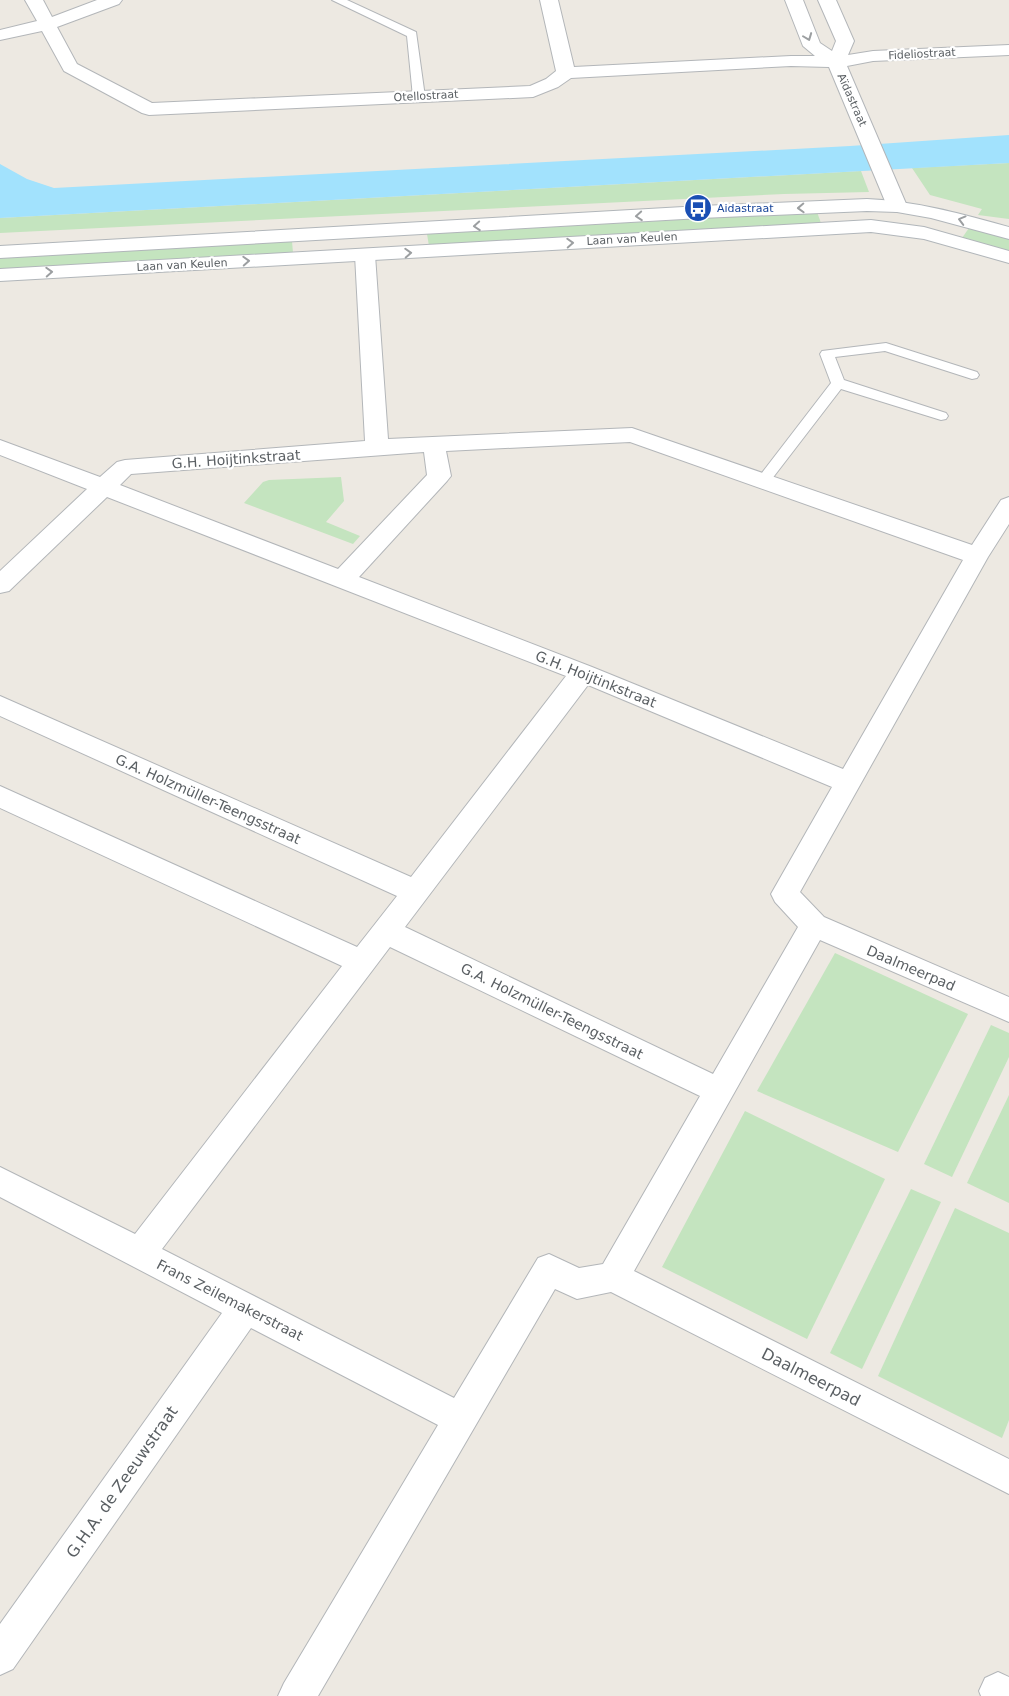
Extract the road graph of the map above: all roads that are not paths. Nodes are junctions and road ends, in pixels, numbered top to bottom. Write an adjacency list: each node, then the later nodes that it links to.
1 (34, 0): 7 (street, Otellostraat)
2 (113, 0): 7 (street)
3 (338, 0): 12 (lane)
4 (549, 0): 11 (street)
5 (794, 0): 10 (street, Aïdastraat, one-way to 10)
6 (827, 0): 10 (street, Aïdastraat)
7 (49, 24): 8 (street); 12 (street, Otellostraat)
8 (0, 35)
9 (1009, 50): 10 (street, Fideliostraat)
10 (836, 62): 11 (street, Otellostraat); 13 (street, Aïdastraat)
11 (566, 73): 12 (street, Otellostraat)
12 (419, 97)
13 (898, 206): 14 (street); 15 (street, Laan van Keulen, one-way to 15); 16 (street, Laan van Keulen, one-way to 13)
14 (899, 228): 18 (street, Laan van Keulen, one-way to 14); 19 (street, Laan van Keulen)
15 (364, 233): 17 (street, Laan van Keulen); 18 (street)
16 (1009, 233)
17 (0, 252)
18 (365, 255): 20 (street, Laan van Keulen, one-way to 18); 26 (street)
19 (1009, 257)
20 (0, 276)
21 (972, 375): 22 (lane)
22 (838, 383): 23 (lane); 27 (lane)
23 (941, 416)
24 (434, 445): 26 (street, G.H. Hoijtinkstraat); 27 (street, G.H. Hoijtinkstraat); 31 (street)
25 (0, 447): 28 (street, G.H. Hoijtinkstraat)
26 (378, 448): 28 (street, G.H. Hoijtinkstraat)
27 (763, 481): 30 (street, G.H. Hoijtinkstraat)
28 (103, 488): 31 (street, G.H. Hoijtinkstraat); 32 (street)
29 (1009, 505): 30 (street)
30 (977, 556): 35 (street)
31 (342, 580): 33 (street, G.H. Hoijtinkstraat)
32 (0, 585)
33 (583, 673): 35 (street, G.H. Hoijtinkstraat); 37 (street)
34 (0, 705): 37 (street, G.A. Holzmüller-Teengsstraat)
35 (848, 782): 38 (street, Daalmeerpad)
36 (0, 796): 40 (street)
37 (416, 892): 39 (street)
38 (814, 926): 41 (street, Daalmeerpad); 42 (street)
39 (386, 931): 40 (street); 42 (street, G.A. Holzmüller-Teengsstraat)
40 (362, 962): 44 (street)
41 (1009, 1010)
42 (719, 1091): 45 (street)
43 (0, 1181): 44 (street, Frans Zeilemakerstraat)
44 (139, 1254): 46 (street, Frans Zeilemakerstraat)
45 (614, 1277): 47 (street); 48 (street, Daalmeerpad)
46 (245, 1308): 47 (street, Frans Zeilemakerstraat); 49 (street, G.H.A. de Zeeuwstraat)
47 (460, 1419): 50 (street)
48 (1009, 1477)
49 (0, 1656)
50 (297, 1696)

